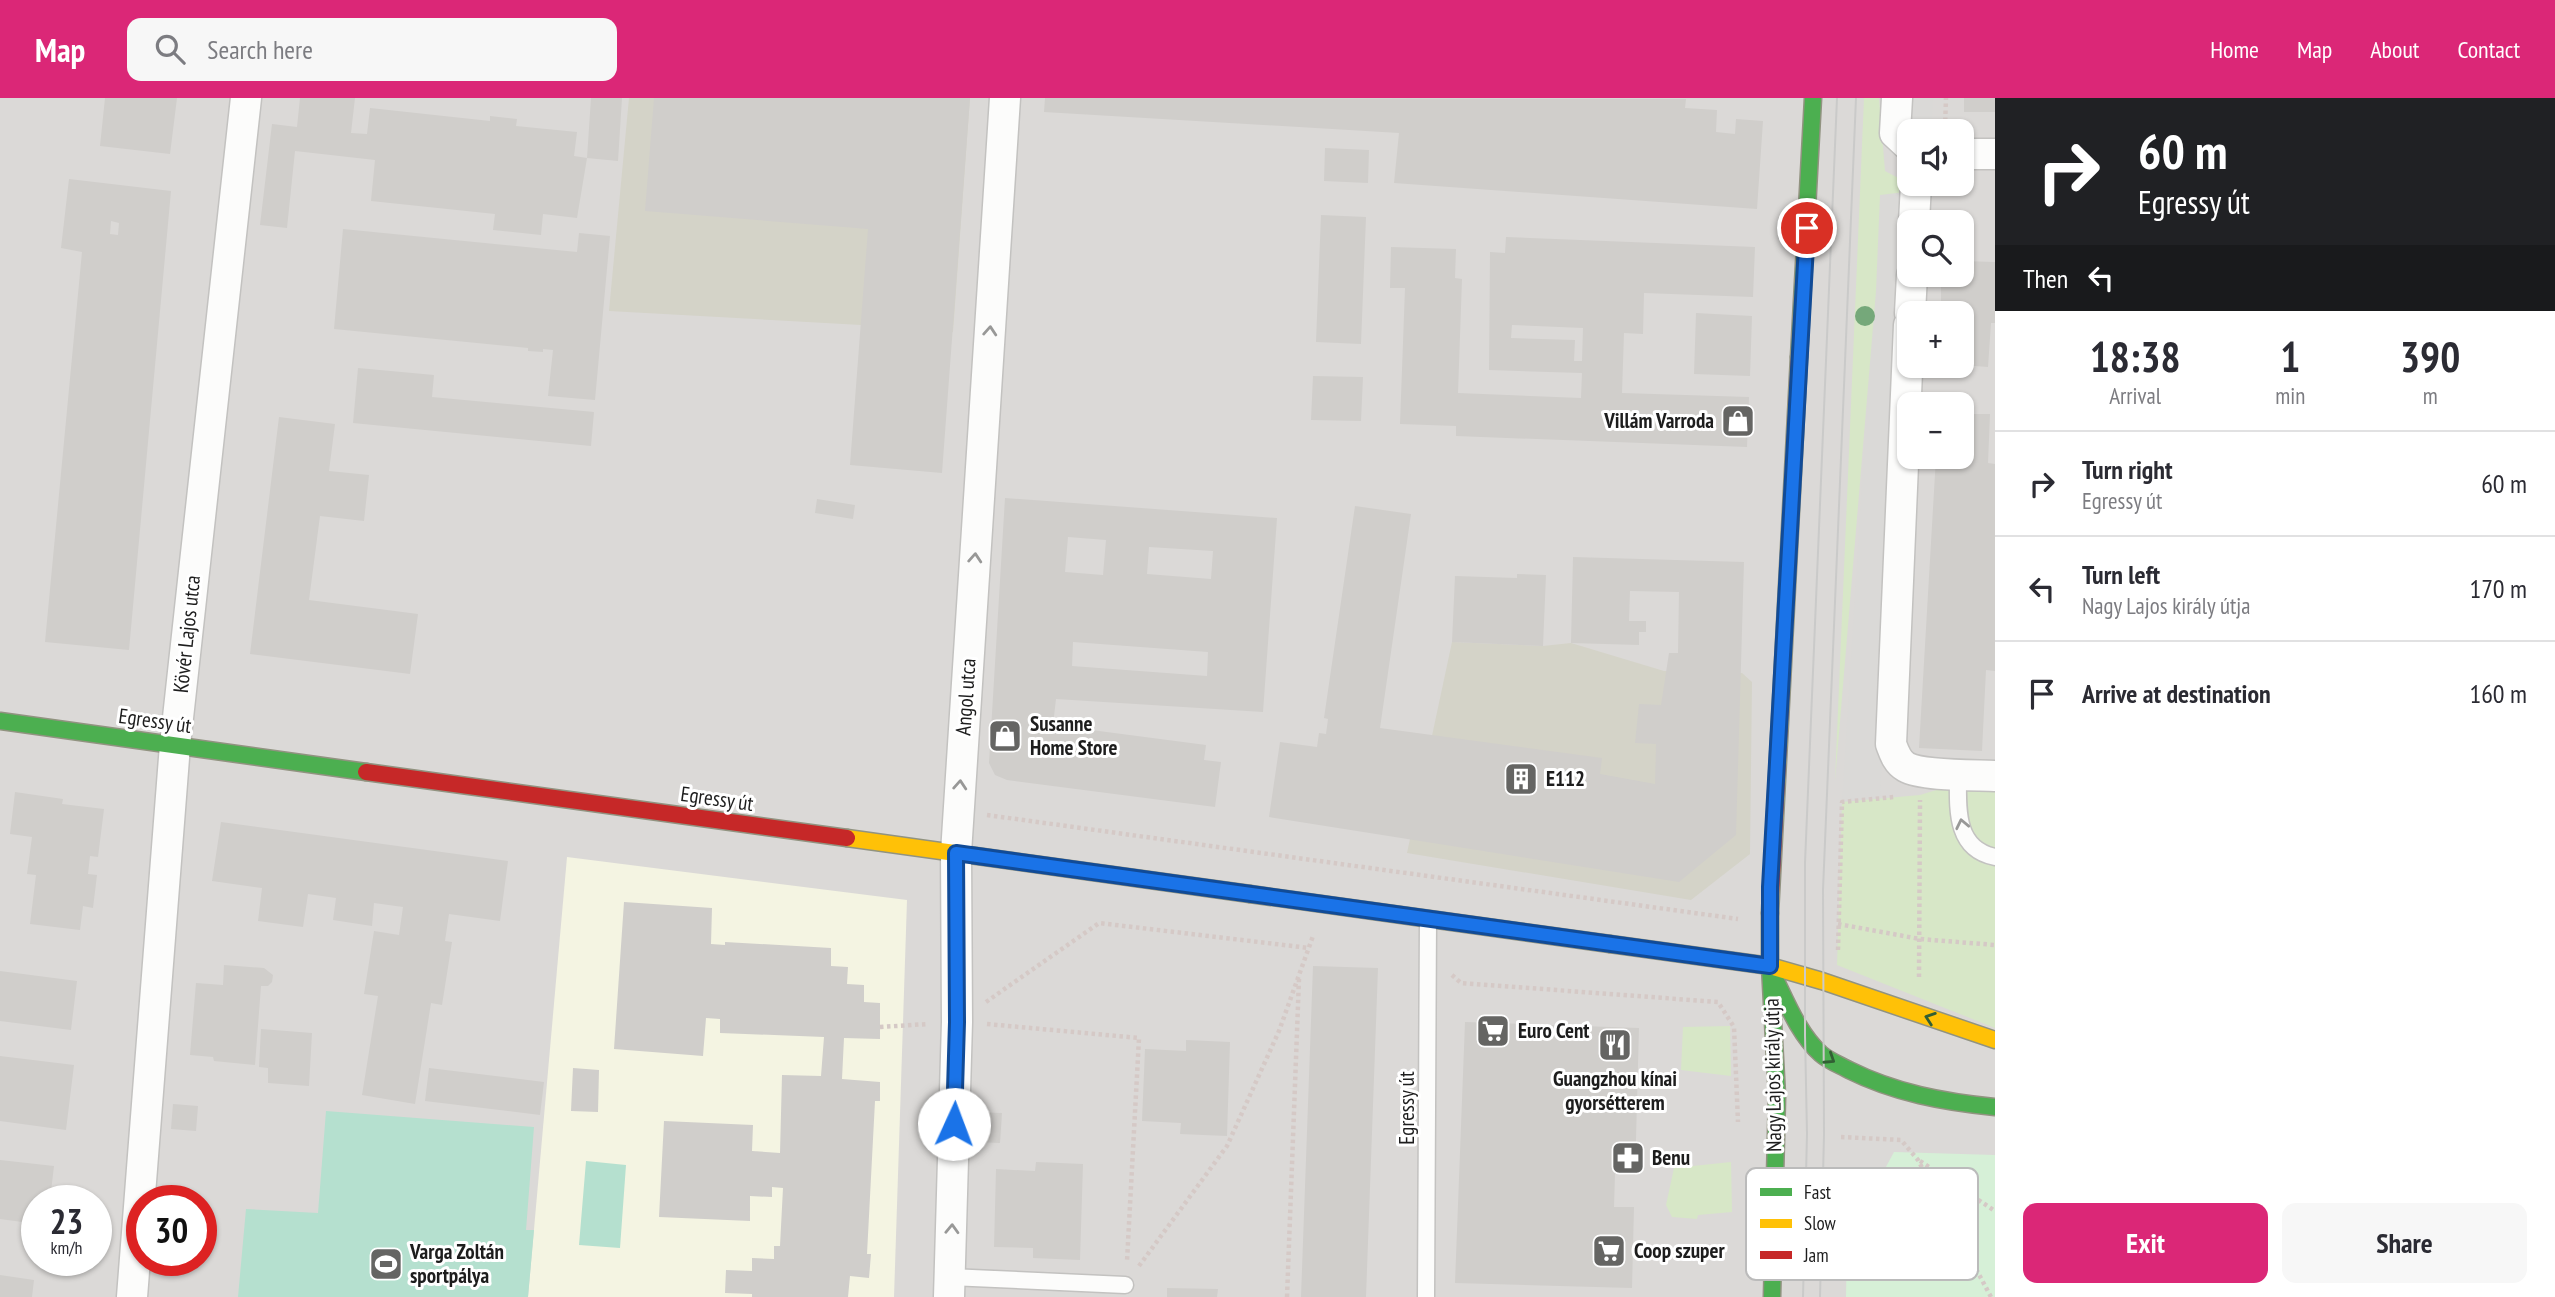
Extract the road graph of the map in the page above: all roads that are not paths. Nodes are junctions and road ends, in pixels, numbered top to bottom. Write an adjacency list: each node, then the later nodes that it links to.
1 (246, 98): 10 (street, Kövér Lajos utca)
2 (1005, 98): 13 (street, Angol utca, one-way to 2)
3 (1813, 98): 16 (street, Nagy Lajos király útja)
4 (1897, 98): 5 (street)
5 (1897, 135)
6 (1974, 154): 7 (street)
7 (1995, 154)
8 (1907, 378): 11 (street)
9 (0, 721): 10 (street, Egressy út)
10 (176, 746): 13 (street, Egressy út); 22 (street, Kövér Lajos utca)
11 (1958, 774): 12 (street); 14 (lane, one-way to 11)
12 (1995, 776)
13 (956, 853): 15 (street, Egressy út); 21 (street, Angol utca, one-way to 13)
14 (1995, 857)
15 (1428, 920): 16 (street, Egressy út); 23 (lane, Egressy út)
16 (1770, 966): 17 (street, Egressy út, one-way to 16); 18 (street, one-way to 18); 19 (street, Nagy Lajos király útja)
17 (1995, 1040)
18 (1995, 1107)
19 (1775, 1168)
20 (1125, 1285): 21 (lane)
21 (950, 1287)
22 (132, 1297)
23 (1426, 1297)

